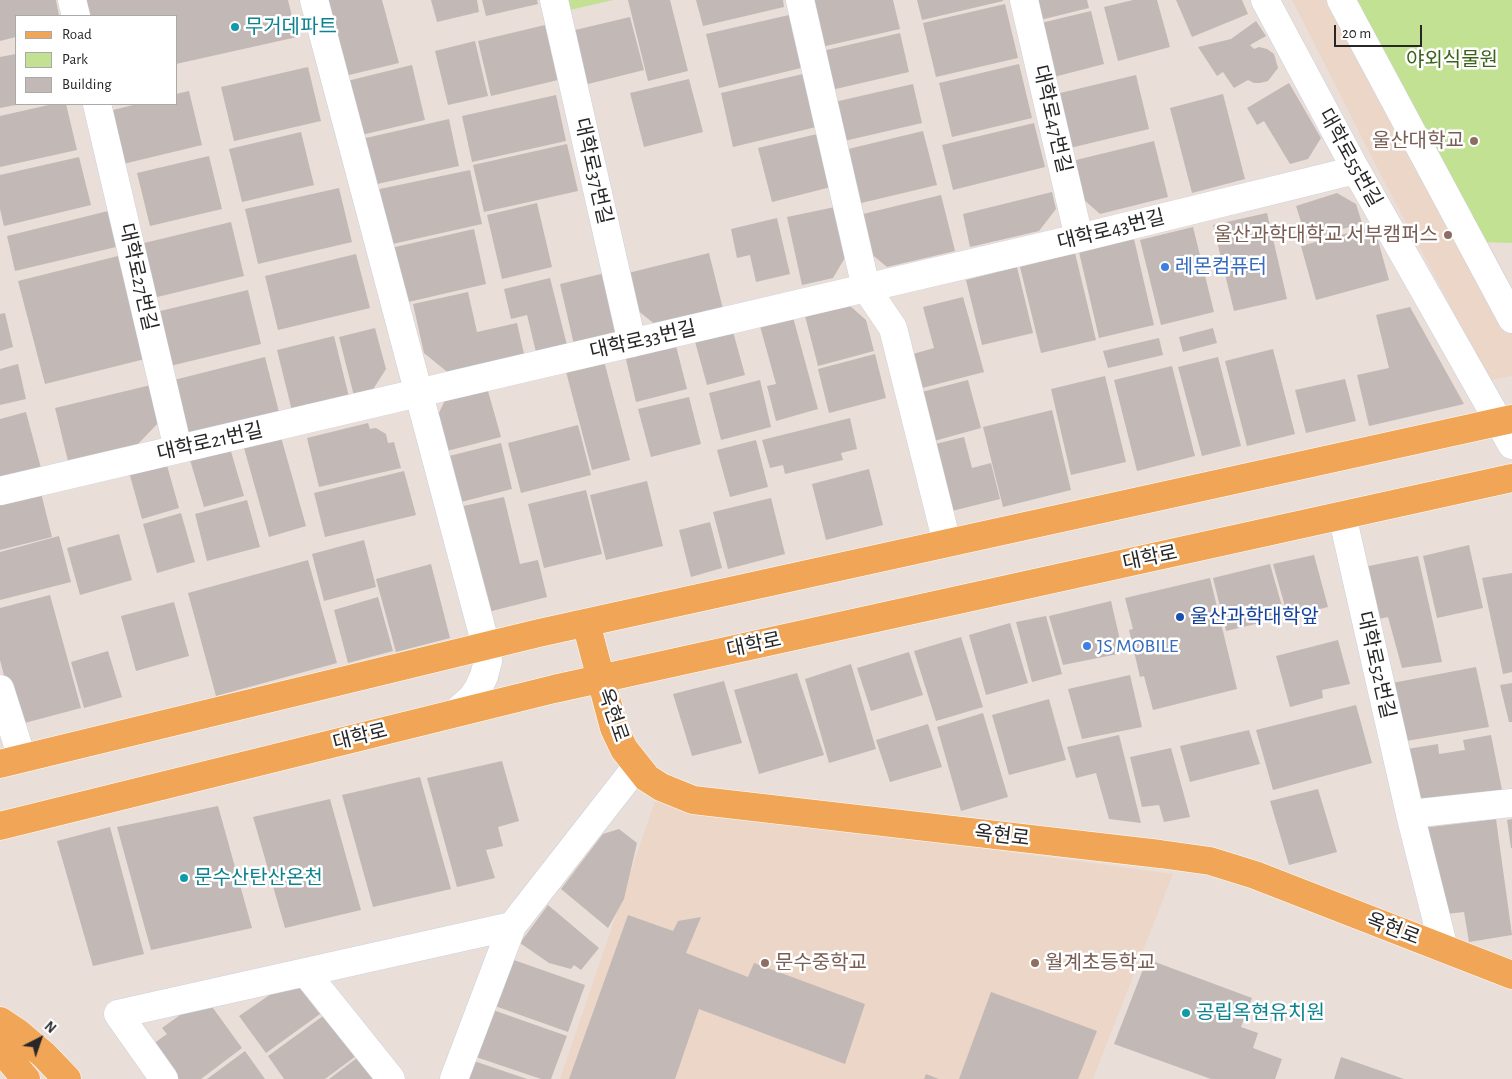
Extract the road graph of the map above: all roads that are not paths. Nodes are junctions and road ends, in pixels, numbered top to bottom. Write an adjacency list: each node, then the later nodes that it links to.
1 (72, 0): 8 (street)
2 (314, 0): 15 (street)
3 (554, 0): 14 (street, 대학로37번길)
4 (800, 0): 12 (street)
5 (1024, 0): 11 (street, 대학로47번길)
6 (1265, 0): 10 (street, 대학로55번길)
7 (1340, 0): 13 (street)
8 (76, 15)
9 (97, 105): 18 (street, 대학로27번길)
10 (1356, 170): 11 (street, 대학로43번길); 16 (street, 대학로55번길)
11 (1079, 238): 12 (street, 대학로43번길)
12 (866, 288): 14 (street, 대학로33번길); 22 (street)
13 (1512, 319)
14 (632, 343): 15 (street, 대학로33번길)
15 (419, 392): 18 (street, 대학로21번길); 24 (street)
16 (1505, 420): 17 (street, 대학로55번길); 22 (main road)
17 (1512, 445)
18 (178, 450): 20 (street, 대학로21번길)
19 (1512, 478): 21 (main road, 대학로)
20 (0, 491)
21 (1342, 516): 25 (main road, 대학로); 31 (street, 대학로52번길)
22 (947, 543): 23 (main road)
23 (586, 623): 24 (main road); 25 (main road, 옥현로)
24 (486, 646): 27 (street); 28 (main road)
25 (601, 679): 27 (main road, 대학로); 29 (main road, 옥현로)
26 (0, 689): 28 (street)
27 (454, 714): 32 (main road, 대학로)
28 (11, 761)
29 (637, 766): 33 (street); 34 (main road, 옥현로)
30 (1512, 803): 31 (street)
31 (1410, 814): 34 (street, 대학로52번길)
32 (0, 826)
33 (512, 926): 35 (street); 43 (street)
34 (1444, 949): 36 (main road, 옥현로)
35 (306, 973): 41 (street); 42 (street)
36 (1512, 975)
37 (0, 1021): 40 (main road)
38 (0, 1052): 39 (main road)
39 (26, 1079)
40 (67, 1079)
41 (164, 1079)
42 (391, 1079)
43 (454, 1079)

